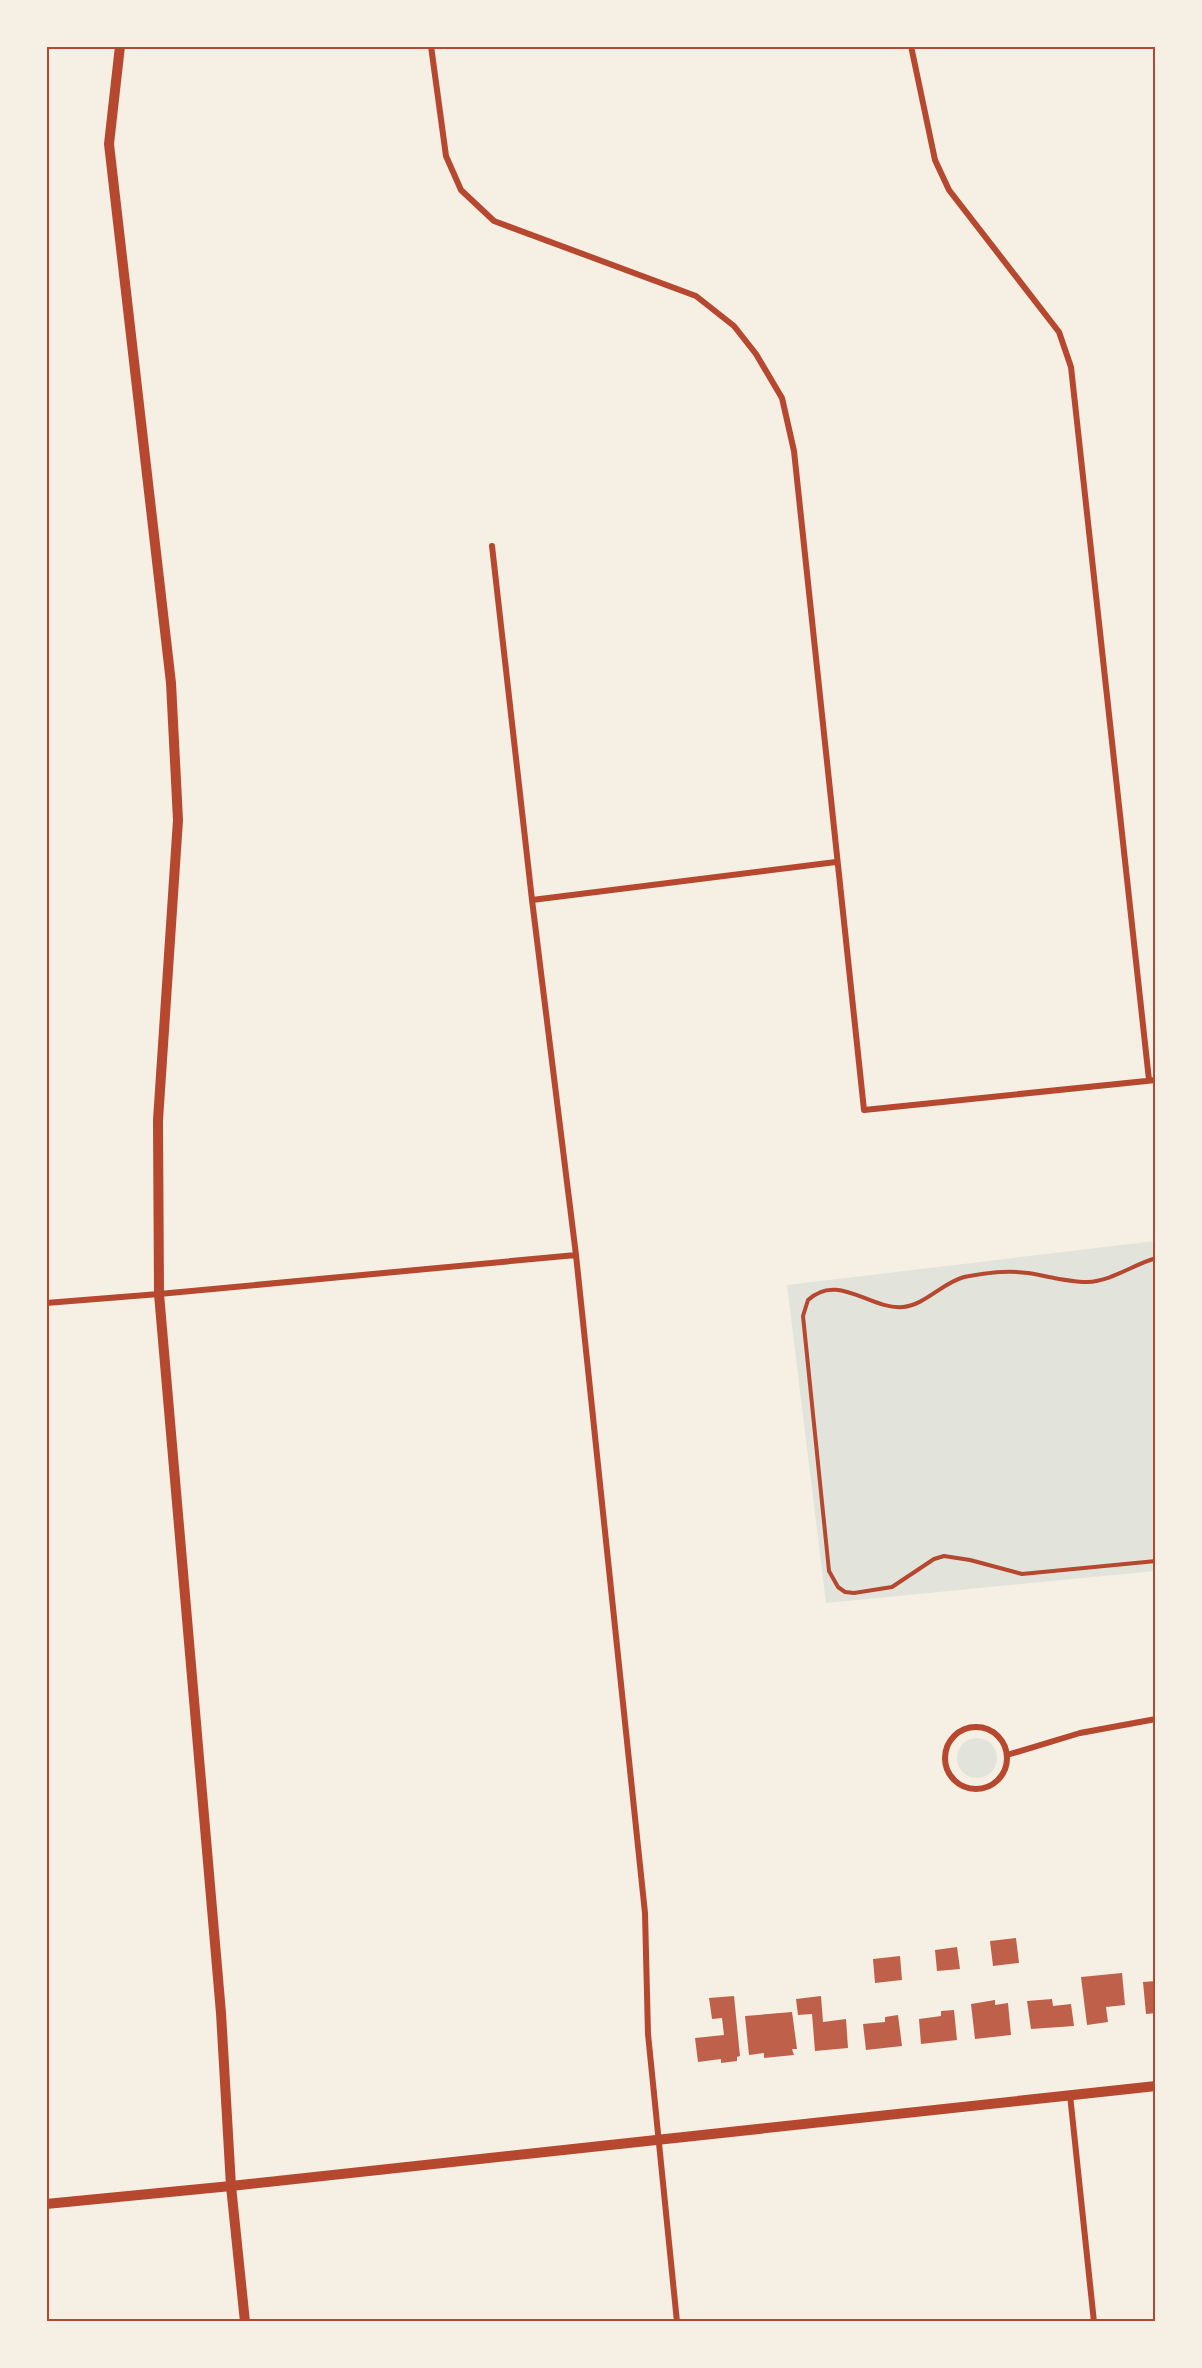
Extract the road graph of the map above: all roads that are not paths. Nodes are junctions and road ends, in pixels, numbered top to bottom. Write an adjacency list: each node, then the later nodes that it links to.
1 (120, 46): 9 (street)
2 (431, 46): 5 (street)
3 (911, 46): 7 (street)
4 (492, 546): 6 (street)
5 (836, 862): 6 (street); 7 (street)
6 (532, 900): 8 (street)
7 (1152, 1080)
8 (576, 1255): 9 (street); 15 (street)
9 (159, 1294): 10 (street); 16 (street)
10 (46, 1303)
11 (1155, 1719): 12 (street)
12 (1007, 1755): 12 (street)
13 (1155, 2086): 14 (street)
14 (1070, 2095): 15 (street); 20 (street)
15 (658, 2141): 16 (street); 19 (street)
16 (231, 2186): 17 (street); 18 (street)
17 (46, 2204)
18 (245, 2322)
19 (677, 2322)
20 (1094, 2322)

